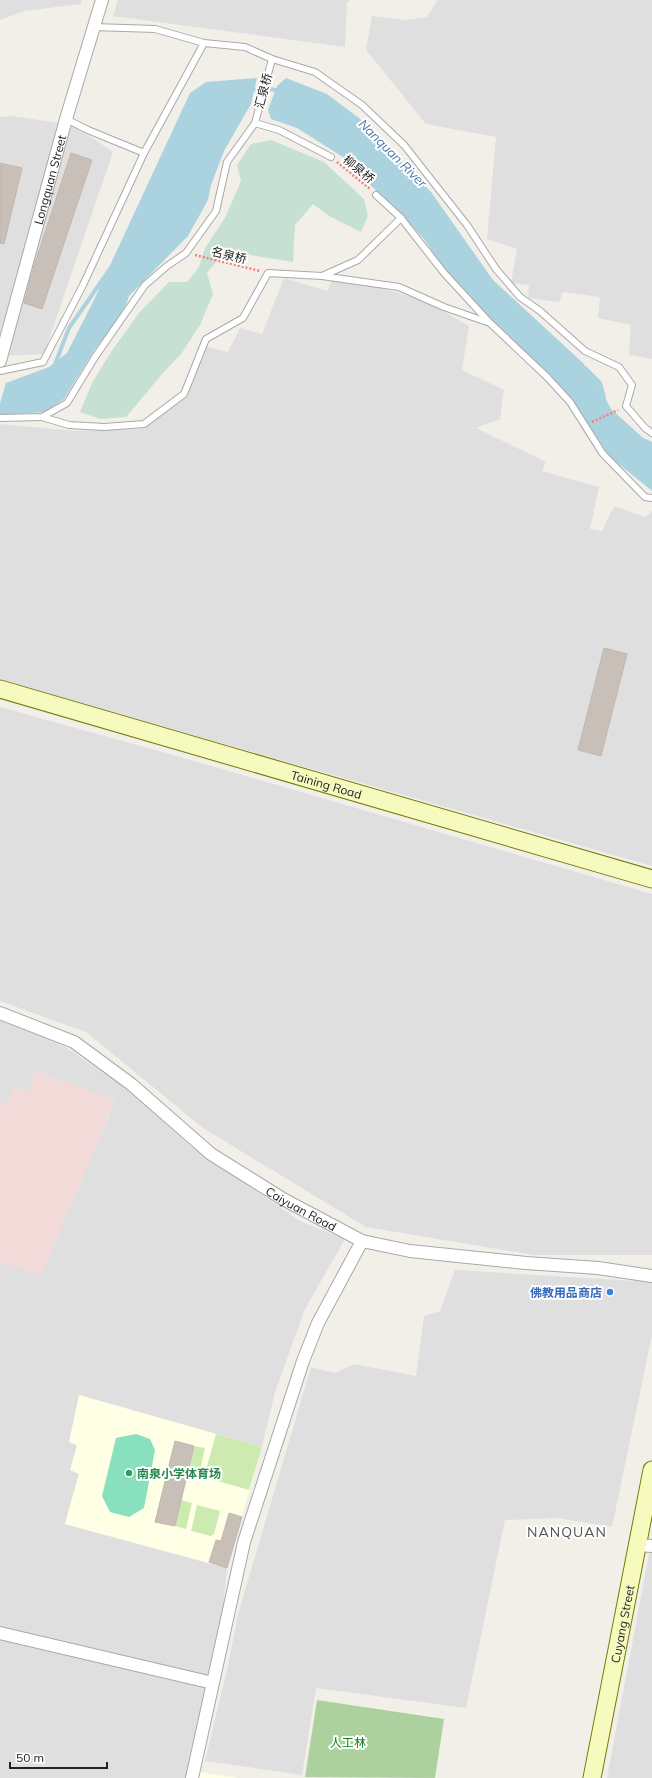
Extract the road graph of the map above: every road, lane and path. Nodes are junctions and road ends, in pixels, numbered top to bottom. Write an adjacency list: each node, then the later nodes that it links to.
1 (102, 0): 2 (street, Longquan Street)
2 (93, 27): 3 (lane); 5 (street, Longquan Street)
3 (204, 43): 4 (lane); 7 (lane)
4 (272, 60): 6 (lane, 汇泉桥); 17 (lane)
5 (66, 119): 7 (lane); 15 (street, Longquan Street)
6 (255, 123): 8 (lane); 11 (lane)
7 (144, 153): 16 (lane)
8 (331, 157): 9 (path, 柳泉桥)
9 (376, 195): 10 (lane)
10 (401, 218): 13 (lane); 14 (lane)
11 (186, 253): 12 (path, 名泉桥); 18 (lane)
12 (268, 273): 13 (lane); 18 (lane)
13 (322, 276): 14 (lane)
14 (489, 322): 20 (lane)
15 (0, 361)
16 (0, 371)
17 (626, 406): 20 (path); 21 (lane)
18 (42, 416): 19 (lane)
19 (0, 418)
20 (585, 426): 22 (lane)
21 (652, 433)
22 (652, 498)
23 (0, 689): 24 (street, Taining Road)
24 (652, 879)
25 (0, 1014): 26 (street, Caiyuan Road)
26 (362, 1241): 27 (street, Caiyuan Road); 31 (street)
27 (652, 1276)
28 (652, 1470): 29 (street, Cuyang Street)
29 (645, 1545): 33 (street, Cuyang Street)
30 (0, 1633): 31 (street)
31 (213, 1683): 32 (street)
32 (192, 1778)
33 (592, 1778)

